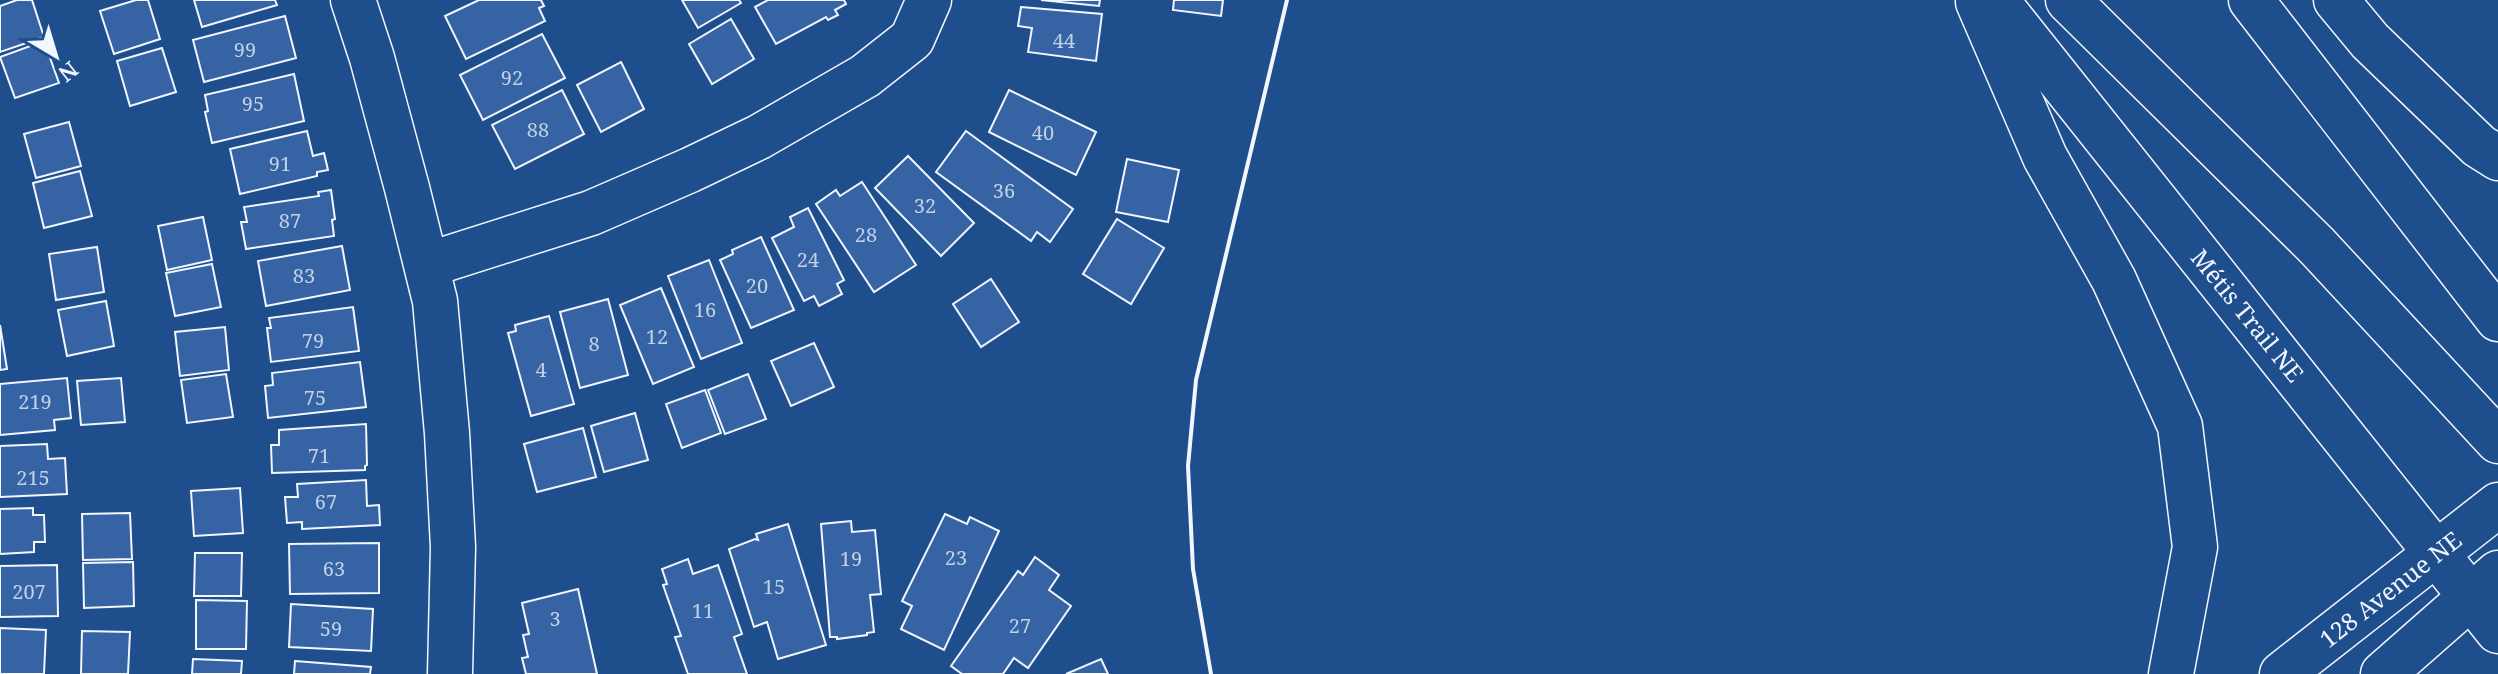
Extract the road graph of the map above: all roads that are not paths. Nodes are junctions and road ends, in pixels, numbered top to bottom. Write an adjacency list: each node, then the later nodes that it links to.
1 (353, 0): 9 (main road)
2 (929, 0): 9 (main road)
3 (1977, 0): 17 (main road)
4 (1996, 0): 13 (main road, Métis Trail NE)
5 (2068, 0): 11 (main road)
6 (2251, 0): 10 (main road)
7 (2336, 0): 8 (main road)
8 (2498, 158)
9 (427, 265): 16 (main road)
10 (2498, 319)
11 (2498, 441)
12 (2498, 505): 13 (main road, 128 Avenue NE)
13 (2437, 552): 14 (main road); 18 (main road, 128 Avenue NE)
14 (2489, 580): 15 (main road); 19 (main road)
15 (2498, 631)
16 (450, 674)
17 (2171, 674)
18 (2282, 674)
19 (2383, 674)

